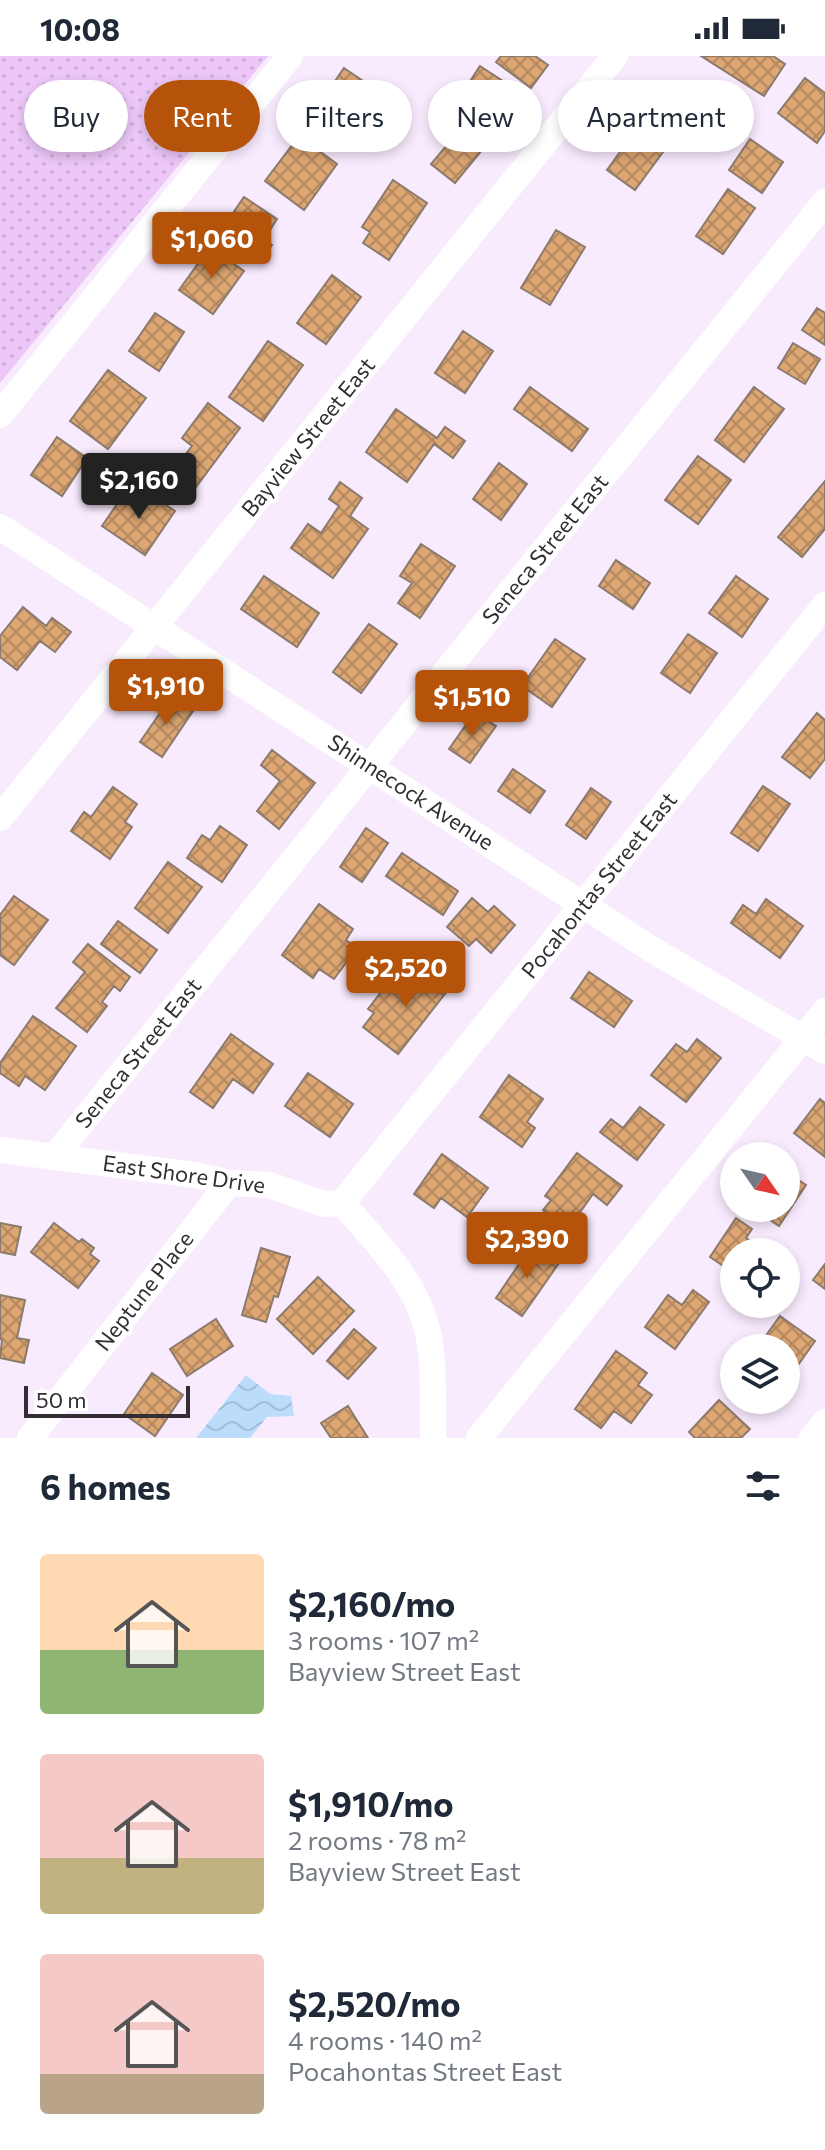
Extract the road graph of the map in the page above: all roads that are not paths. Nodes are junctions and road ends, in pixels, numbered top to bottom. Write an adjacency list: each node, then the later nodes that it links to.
1 (290, 56): 4 (street)
2 (615, 56): 7 (street, Bayview Street East)
3 (825, 202): 8 (street, Seneca Street East)
4 (0, 415)
5 (0, 527): 7 (street, Shinnecock Avenue)
6 (825, 605): 10 (street, Pocahontas Street East)
7 (155, 626): 8 (street, Shinnecock Avenue); 9 (street, Bayview Street East)
8 (370, 765): 10 (street, Shinnecock Avenue); 14 (street, Seneca Street East)
9 (0, 818)
10 (583, 905): 12 (street, Shinnecock Avenue); 16 (street, Pocahontas Street East)
11 (825, 1011): 12 (street)
12 (814, 1045): 20 (street)
13 (0, 1150): 14 (street, East Shore Drive)
14 (54, 1157): 15 (street, East Shore Drive)
15 (229, 1183): 16 (street, East Shore Drive); 18 (street, Neptune Place)
16 (342, 1203): 19 (street)
17 (825, 1422): 21 (street)
18 (30, 1438)
19 (433, 1438)
20 (479, 1438)
21 (812, 1438)

